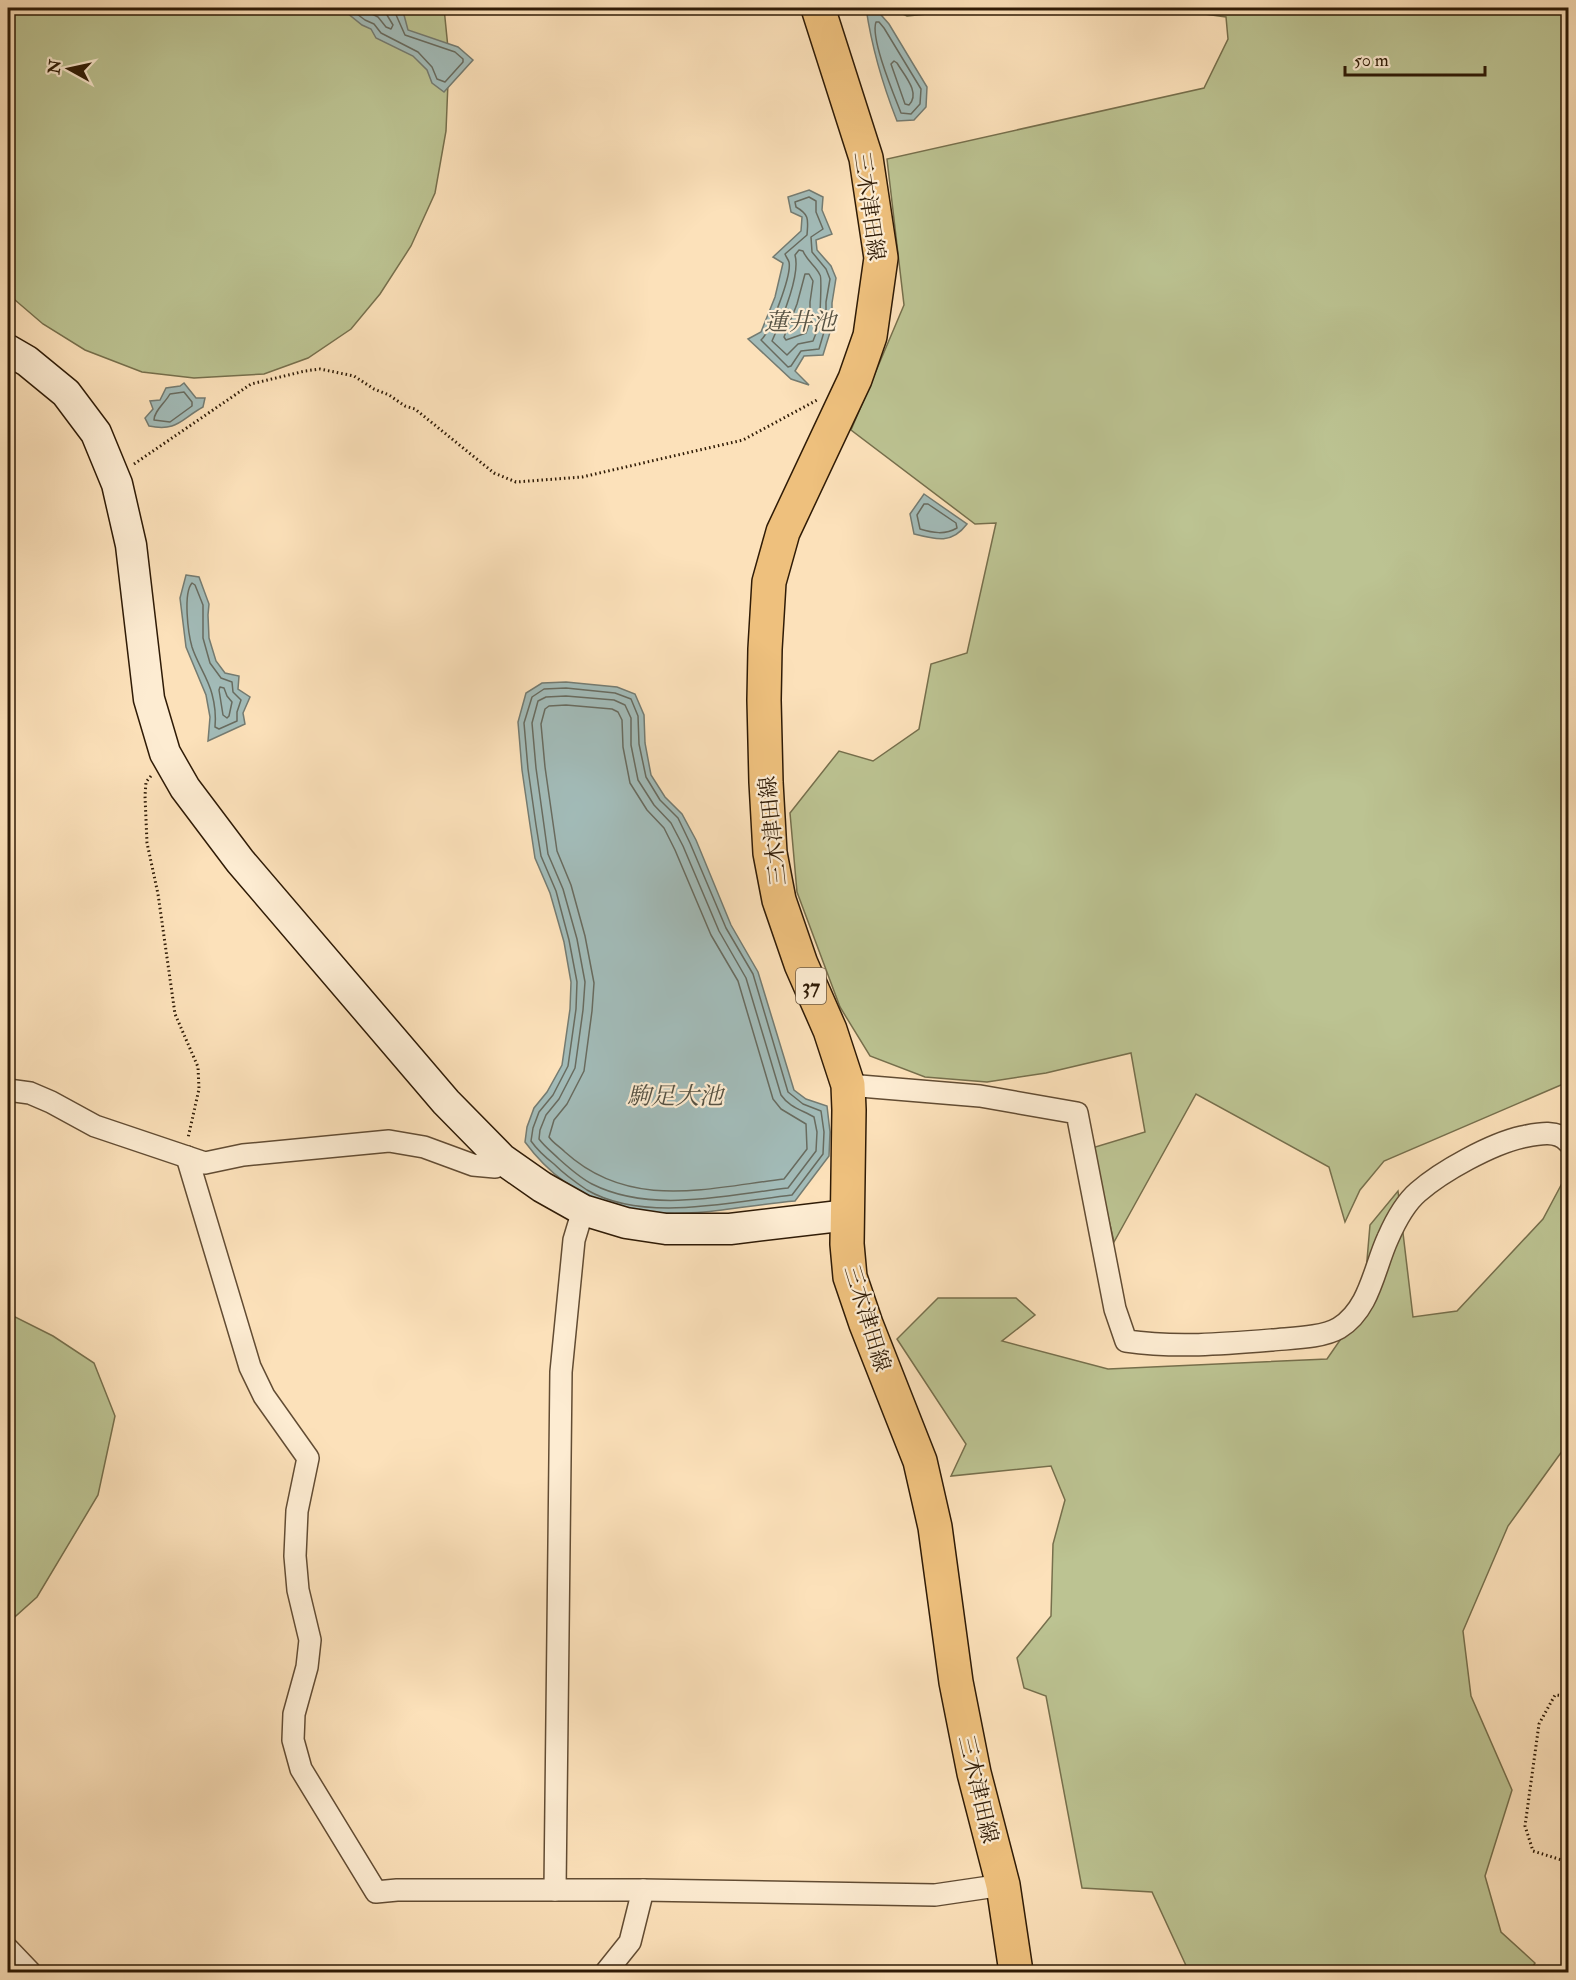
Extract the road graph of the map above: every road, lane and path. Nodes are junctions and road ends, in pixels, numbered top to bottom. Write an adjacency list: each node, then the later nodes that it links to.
1 (818, 8): 3 (main road, 三木津田線 / 37)
2 (8, 350): 4 (street)
3 (842, 407): 4 (path); 6 (main road, 三木津田線 / 37)
4 (117, 484): 5 (street)
5 (165, 753): 9 (path); 10 (street)
6 (848, 1085): 8 (street); 12 (main road, 三木津田線 / 37)
7 (8, 1090): 9 (street)
8 (1569, 1142)
9 (187, 1157): 10 (street); 16 (street)
10 (502, 1159): 11 (street)
11 (583, 1210): 12 (street); 16 (street)
12 (848, 1215): 15 (main road, 三木津田線 / 37)
13 (1569, 1696): 14 (path)
14 (1569, 1862)
15 (1003, 1885): 17 (street); 21 (main road, 三木津田線 / 37)
16 (555, 1890): 17 (street)
17 (643, 1890): 20 (street)
18 (8, 1949): 19 (street)
19 (30, 1972)
20 (606, 1972)
21 (1016, 1972)

